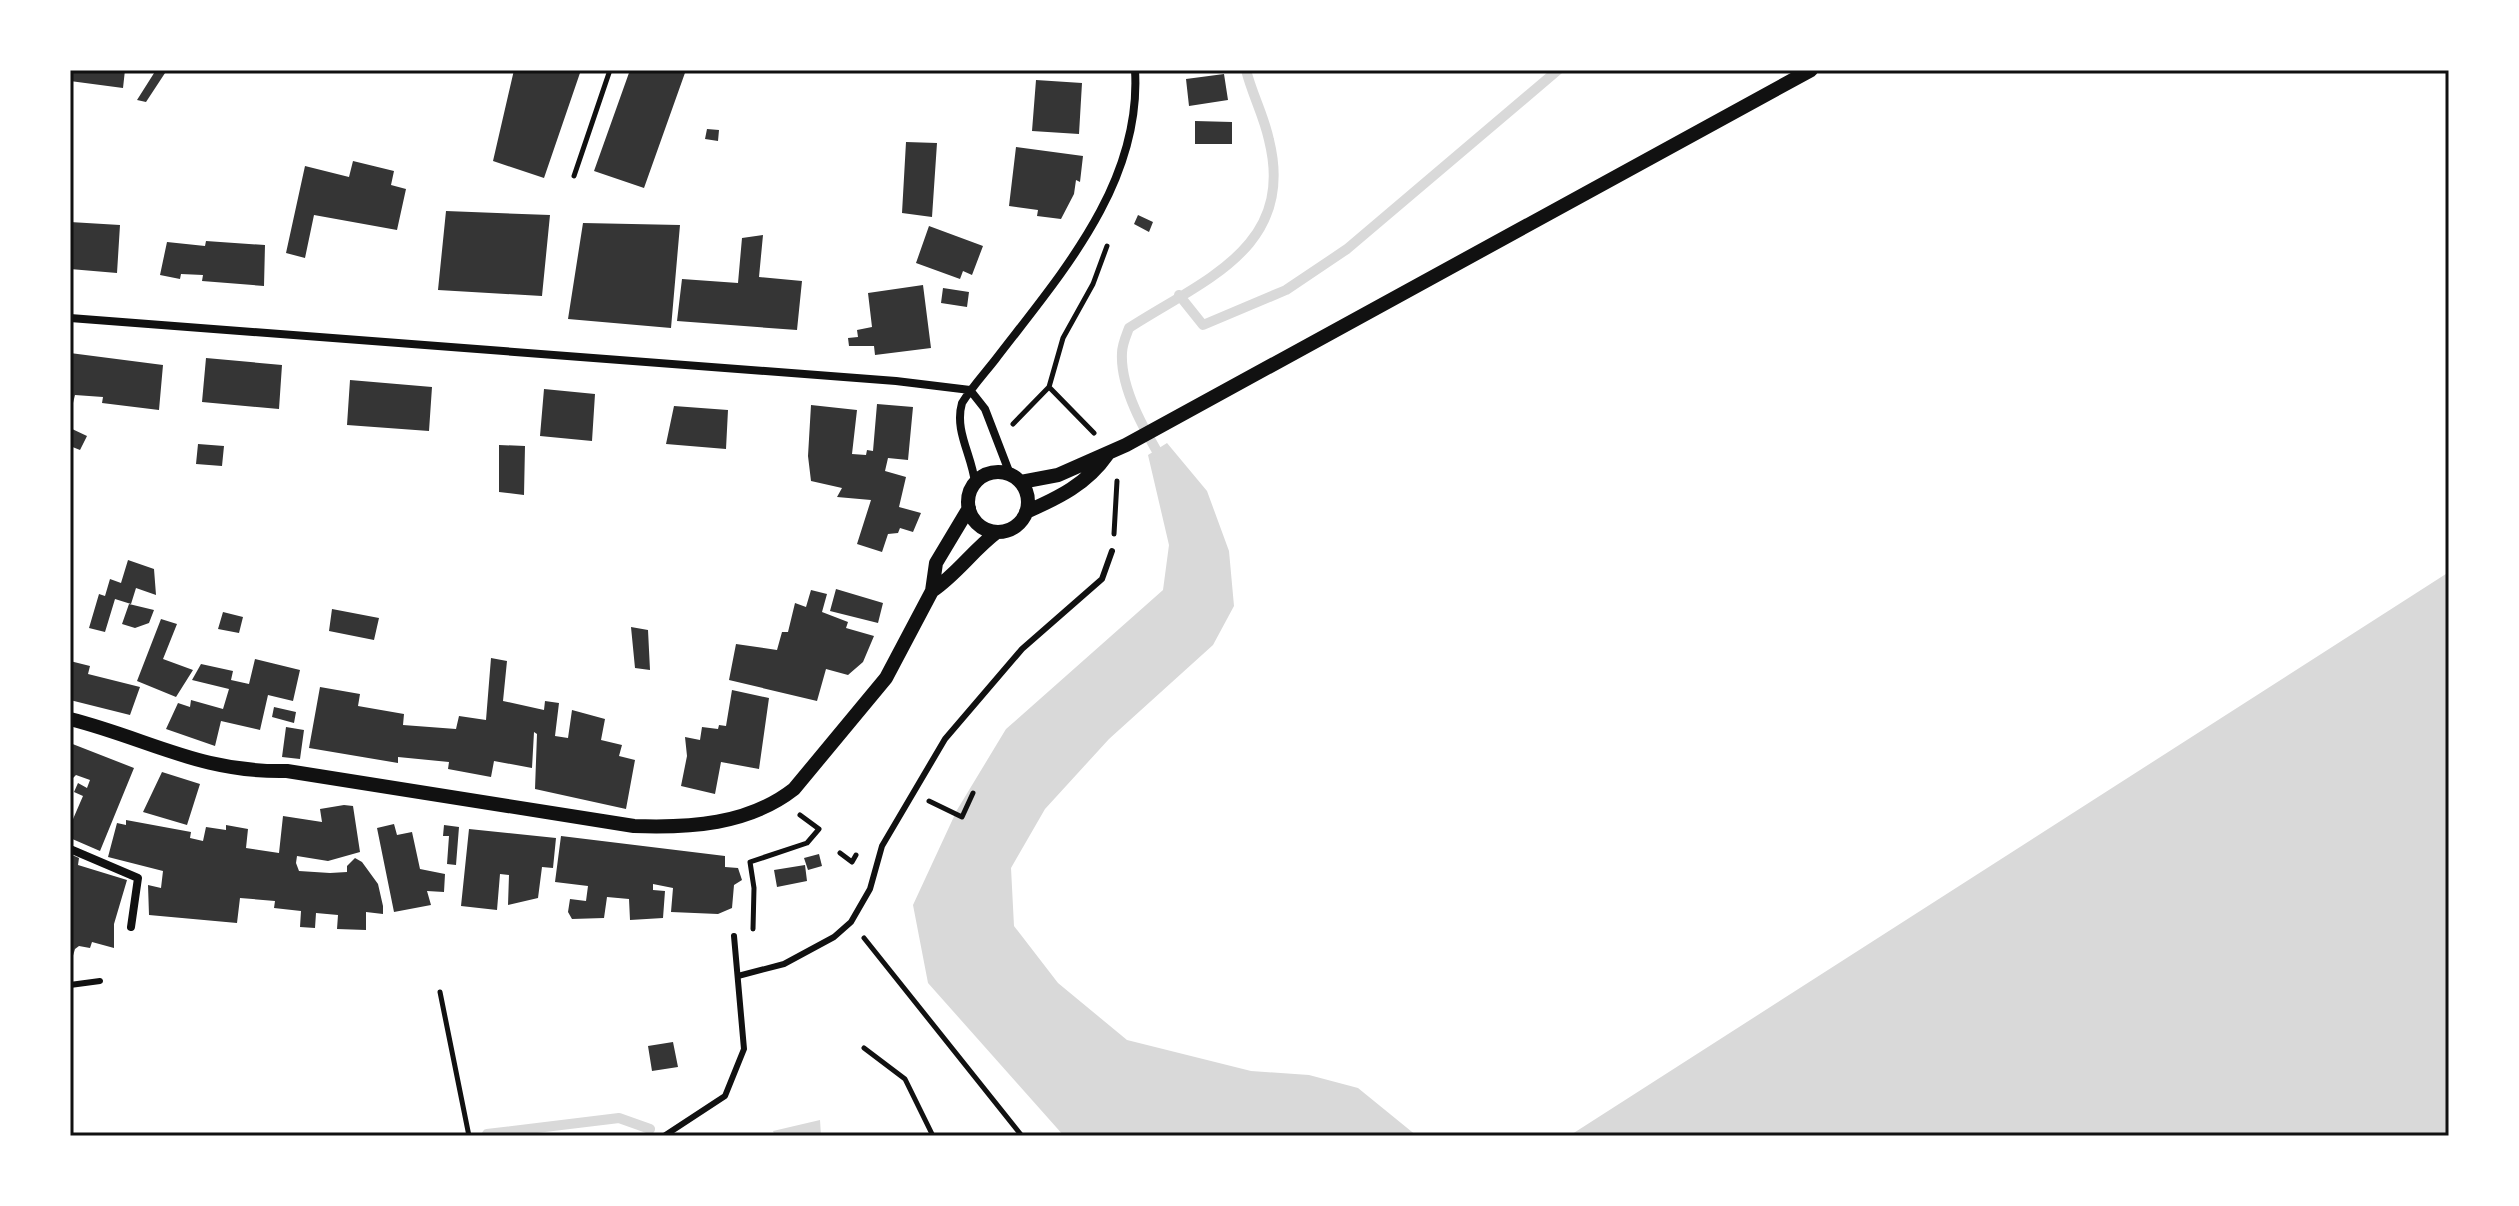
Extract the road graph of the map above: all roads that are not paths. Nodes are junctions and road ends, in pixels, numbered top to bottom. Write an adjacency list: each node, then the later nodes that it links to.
1 (1135, 70): 4 (street)
2 (1811, 70): 5 (street)
3 (70, 318): 4 (street)
4 (970, 390): 6 (street); 7 (street)
5 (1107, 455): 6 (street); 9 (street)
6 (1015, 478): 7 (street); 9 (street)
7 (975, 483): 8 (street)
8 (969, 508): 10 (street); 12 (street)
9 (1026, 512): 10 (street)
10 (997, 532): 12 (street)
11 (1112, 551): 17 (lane)
12 (932, 591): 13 (street)
13 (70, 719)
14 (70, 849): 15 (street)
15 (131, 927)
16 (734, 936): 17 (lane)
17 (738, 976): 20 (lane)
18 (100, 981): 19 (lane)
19 (70, 985)
20 (664, 1136)

